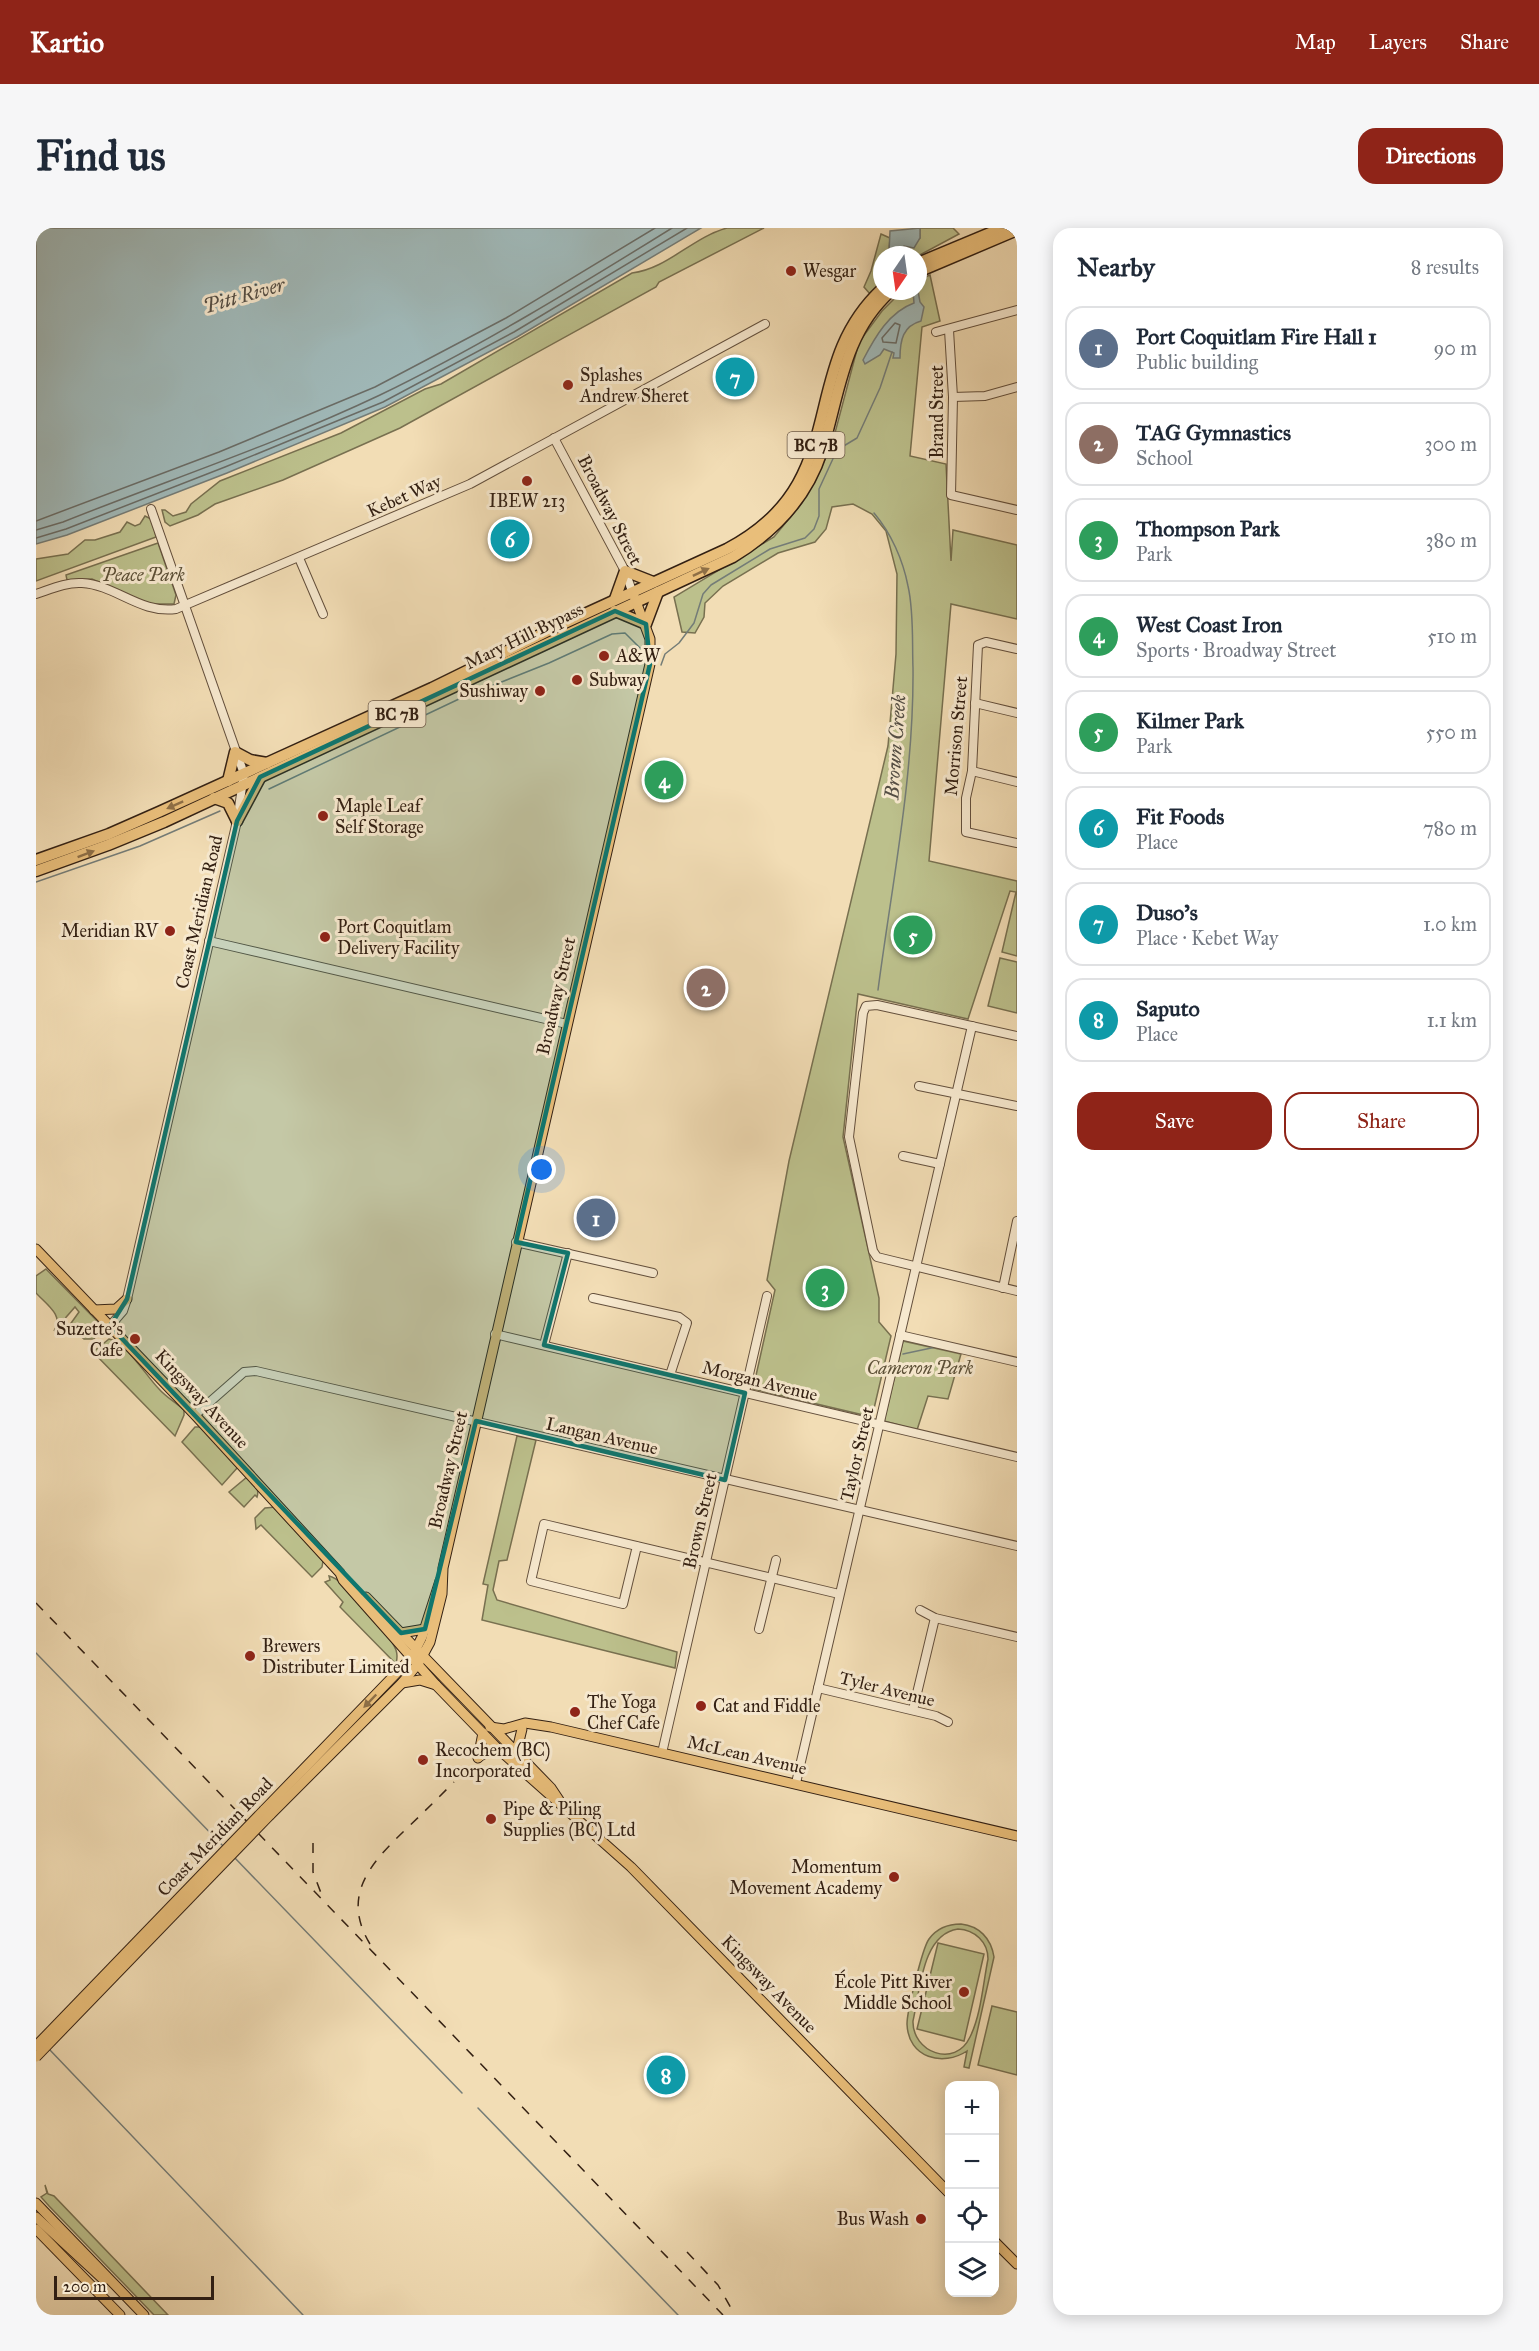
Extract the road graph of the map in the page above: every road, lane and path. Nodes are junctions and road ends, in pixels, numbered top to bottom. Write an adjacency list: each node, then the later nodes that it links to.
1 (1002, 228): 3 (highway)
2 (1017, 230): 4 (highway)
3 (927, 259)
4 (927, 268)
5 (874, 300): 18 (highway, Mary Hill Bypass / BC 7B)
6 (882, 300): 18 (highway, Mary Hill Bypass / BC 7B, one-way to 6)
7 (1017, 310): 9 (street)
8 (765, 324): 13 (street, Kebet Way)
9 (949, 330): 10 (street); 12 (street, Brand Street)
10 (936, 332)
11 (1017, 387): 12 (street)
12 (953, 397): 15 (street, Brand Street)
13 (554, 438): 16 (street, Kebet Way); 17 (street, Broadway Street)
14 (151, 509): 22 (street)
15 (1017, 510)
16 (299, 558): 22 (street, Kebet Way); 24 (street)
17 (625, 571): 18 (highway); 20 (street, Broadway Street); 21 (highway)
18 (656, 587): 20 (highway, Mary Hill Bypass / BC 7B); 25 (highway)
19 (36, 594): 22 (street, Kebet Way)
20 (634, 597): 21 (highway, Mary Hill Bypass / BC 7B); 23 (highway, Mary Hill Bypass / BC 7B); 25 (main road, Broadway Street)
21 (615, 599): 30 (highway, Mary Hill Bypass / BC 7B)
22 (185, 605): 29 (street)
23 (615, 611): 25 (highway); 32 (highway, Mary Hill Bypass / BC 7B)
24 (323, 614)
25 (646, 624): 42 (main road, Broadway Street)
26 (1017, 649): 27 (street, Morrison Street)
27 (975, 703): 28 (street); 31 (street, Morrison Street)
28 (1017, 713)
29 (235, 752): 30 (highway); 33 (street); 34 (highway)
30 (267, 763): 33 (highway, Mary Hill Bypass / BC 7B)
31 (972, 771): 35 (street); 38 (street, Morrison Street)
32 (260, 777): 33 (highway, Mary Hill Bypass / BC 7B); 37 (highway)
33 (244, 779): 34 (highway, Mary Hill Bypass / BC 7B); 36 (highway, Mary Hill Bypass / BC 7B); 37 (street, Coast Meridian Road)
34 (228, 781): 39 (highway, Mary Hill Bypass / BC 7B, one-way to 39)
35 (1017, 782)
36 (214, 798): 37 (highway); 40 (highway, Mary Hill Bypass / BC 7B, one-way to 36)
37 (237, 821): 41 (street, Coast Meridian Road)
38 (1017, 843)
39 (36, 860)
40 (36, 871)
41 (209, 941): 42 (street); 60 (street, Coast Meridian Road)
42 (567, 1024): 51 (main road, Broadway Street)
43 (972, 1026): 44 (street); 46 (street, Taylor Street); 54 (street)
44 (1017, 1036)
45 (919, 1086): 46 (street)
46 (957, 1093): 47 (street); 49 (street, Taylor Street)
47 (1017, 1106)
48 (903, 1156): 49 (street)
49 (940, 1164): 54 (street, Taylor Street)
50 (1017, 1221): 56 (street)
51 (516, 1242): 53 (street); 63 (main road, Broadway Street)
52 (36, 1250): 61 (main road, Kingsway Avenue)
53 (568, 1254): 55 (street); 65 (street)
54 (915, 1268): 56 (street); 64 (street, Taylor Street)
55 (653, 1273)
56 (1003, 1288): 57 (street)
57 (1017, 1291)
58 (767, 1296): 68 (street, Brown Street)
59 (593, 1298): 67 (street)
60 (127, 1299): 61 (main road); 62 (street, Coast Meridian Road)
61 (94, 1310): 62 (main road, Kingsway Avenue)
62 (110, 1326): 69 (main road, Kingsway Avenue)
63 (495, 1334): 65 (street, Morgan Avenue); 70 (main road, Broadway Street)
64 (900, 1335): 66 (street); 71 (street, Taylor Street)
65 (544, 1345): 67 (street, Morgan Avenue)
66 (1017, 1362)
67 (670, 1375): 68 (street, Morgan Avenue)
68 (745, 1393): 71 (street, Morgan Avenue); 73 (street, Brown Street)
69 (195, 1415): 70 (street, Langan Avenue); 87 (main road, Kingsway Avenue)
70 (476, 1421): 73 (street, Langan Avenue); 79 (main road, Broadway Street)
71 (879, 1425): 72 (street, Morgan Avenue); 74 (street, Taylor Street)
72 (1017, 1457)
73 (725, 1480): 74 (street, Langan Avenue); 78 (street, Brown Street)
74 (859, 1512): 76 (street, Langan Avenue); 81 (street, Taylor Street)
75 (637, 1546): 75 (street); 78 (street)
76 (1017, 1546)
77 (776, 1560): 80 (street)
78 (705, 1563): 80 (street); 101 (street, Brown Street)
79 (441, 1578): 84 (main road, Broadway Street); 88 (main road, Broadway Street)
80 (771, 1579): 81 (street); 85 (street)
81 (839, 1594): 94 (street, Taylor Street)
82 (920, 1610): 83 (street)
83 (935, 1618): 86 (street); 95 (street)
84 (425, 1629): 87 (main road); 89 (main road, Broadway Street)
85 (759, 1629)
86 (1017, 1636)
87 (400, 1637): 89 (main road, Kingsway Avenue); 91 (main road)
88 (430, 1642): 89 (main road, Broadway Street); 90 (main road)
89 (417, 1657): 90 (main road, Kingsway Avenue); 91 (main road, Coast Meridian Road); 92 (main road, Coast Meridian Road); 93 (main road, Kingsway Avenue)
90 (434, 1669): 99 (main road, Kingsway Avenue)
91 (400, 1670): 106 (main road, Coast Meridian Road, one-way to 106)
92 (402, 1683): 93 (main road); 106 (main road, Coast Meridian Road)
93 (436, 1685): 99 (main road, Kingsway Avenue)
94 (818, 1688): 95 (street, Tyler Avenue); 104 (street, Taylor Street)
95 (913, 1710): 96 (street, Tyler Avenue)
96 (948, 1722)
97 (536, 1724): 98 (main road); 99 (main road); 101 (main road, McLean Avenue)
98 (522, 1729): 100 (main road); 102 (main road)
99 (487, 1730): 100 (main road, Kingsway Avenue); 103 (main road)
100 (500, 1744): 102 (main road, Kingsway Avenue); 103 (street); 105 (main road, Kingsway Avenue)
101 (662, 1753): 104 (main road, McLean Avenue)
102 (516, 1754): 105 (main road, Kingsway Avenue)
103 (478, 1758)
104 (796, 1783): 107 (main road, McLean Avenue)
105 (560, 1802): 110 (main road, Kingsway Avenue)
106 (267, 1813): 108 (main road, Coast Meridian Road, bridge); 109 (main road, Coast Meridian Road, bridge)
107 (1017, 1836)
108 (36, 2046)
109 (36, 2057)
110 (945, 2189)
111 (36, 2203): 116 (main road)
112 (36, 2217): 116 (main road)
113 (36, 2229): 117 (main road)
114 (996, 2243): 115 (main road)
115 (1017, 2264)
116 (125, 2296): 118 (main road)
117 (120, 2315)
118 (144, 2315)

